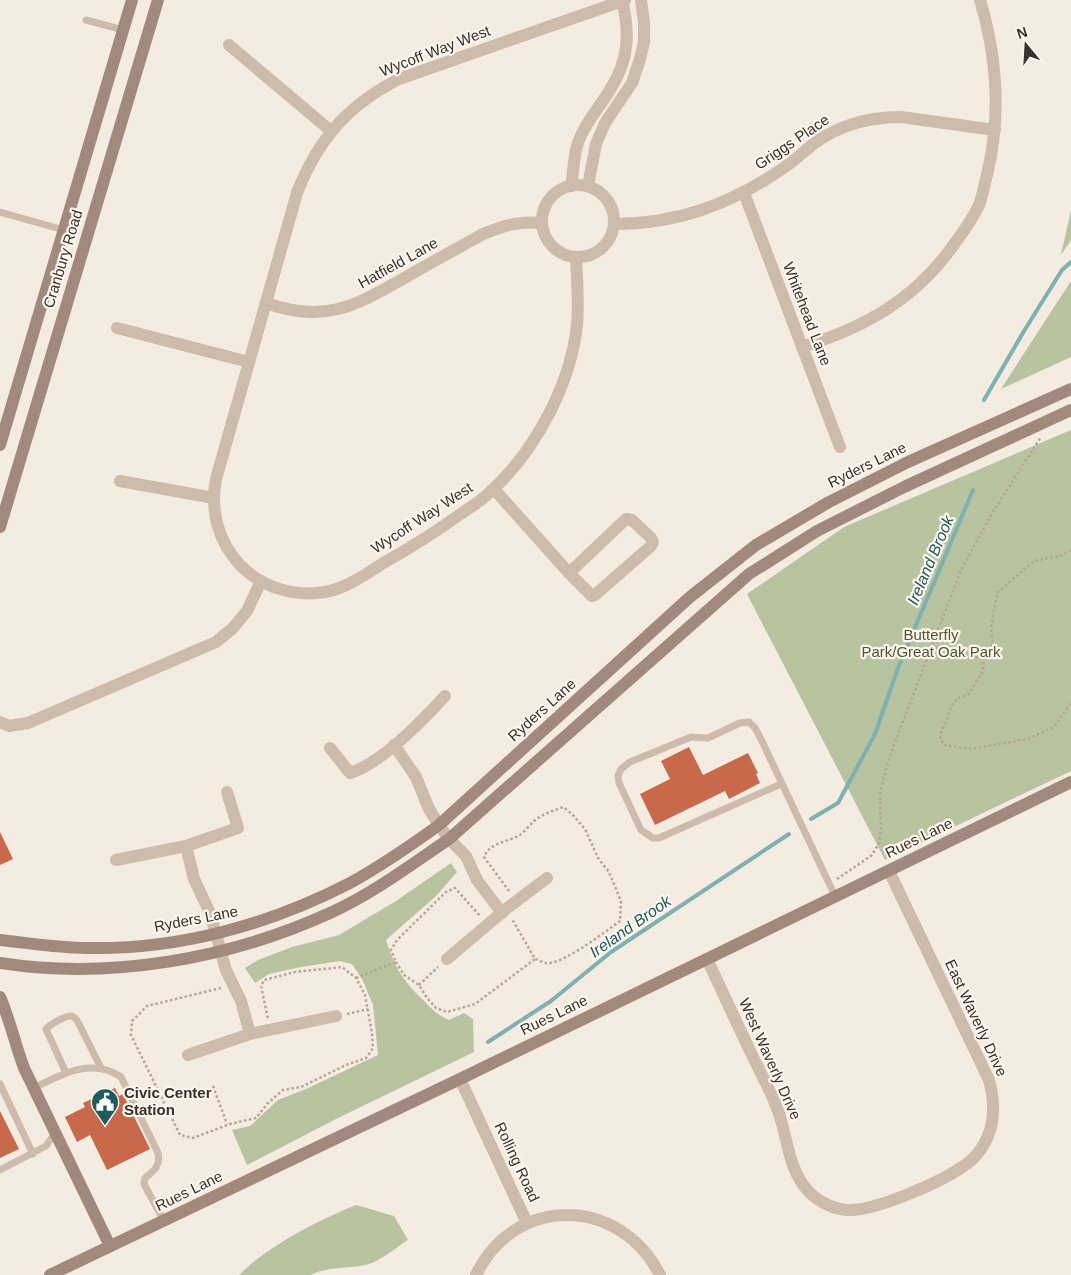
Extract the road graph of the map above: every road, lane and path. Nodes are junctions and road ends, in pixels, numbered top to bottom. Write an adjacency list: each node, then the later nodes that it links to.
1 (132, 0): 7 (main road, Cranbury Road)
2 (158, 0): 31 (main road, Cranbury Road)
3 (623, 0): 10 (street, Wycoff Way West); 11 (street)
4 (640, 0): 12 (street)
5 (980, 0): 9 (street)
6 (86, 20): 7 (lane)
7 (123, 30): 17 (main road, Cranbury Road)
8 (229, 45): 10 (street)
9 (995, 130): 13 (street, Griggs Place); 21 (street)
10 (331, 132): 19 (street, Wycoff Way West)
11 (571, 186): 12 (street); 15 (street)
12 (588, 186): 16 (street)
13 (744, 193): 16 (street, Griggs Place); 21 (street, Whitehead Lane)
14 (0, 212): 17 (lane)
15 (542, 223): 18 (street); 19 (street, Hatfield Lane)
16 (614, 224): 18 (street)
17 (64, 230): 26 (main road, Cranbury Road)
18 (576, 257): 29 (street)
19 (266, 303): 22 (street, Wycoff Way West)
20 (117, 328): 22 (street)
21 (802, 347): 27 (street, Whitehead Lane)
22 (249, 362): 30 (street, Wycoff Way West)
23 (1071, 389): 45 (main road, Ryders Lane)
24 (1071, 410): 46 (main road)
25 (1044, 433): 35 (path)
26 (0, 445)
27 (840, 447)
28 (120, 481): 30 (street)
29 (494, 488): 33 (street, Wycoff Way West); 34 (street, Wycoff Way West)
30 (214, 498): 34 (street, Wycoff Way West)
31 (0, 526)
32 (1071, 550): 36 (path)
33 (569, 572): 33 (street, Wycoff Way West)
34 (261, 581): 39 (street)
35 (931, 647): 36 (path); 51 (path)
36 (984, 659): 38 (path)
37 (445, 696): 40 (street)
38 (1071, 703)
39 (0, 722)
40 (394, 745): 41 (street); 45 (street)
41 (330, 748)
42 (1071, 782): 49 (main road, Rues Lane)
43 (781, 784): 43 (lane); 52 (lane)
44 (227, 792): 47 (street)
45 (439, 825): 46 (street); 55 (main road, Ryders Lane)
46 (449, 839): 53 (street); 57 (main road)
47 (186, 846): 48 (street); 55 (street)
48 (116, 860)
49 (889, 871): 52 (main road, Rues Lane); 79 (street, East Waverly Drive)
50 (547, 878): 53 (street)
51 (839, 878)
52 (835, 896): 59 (main road, Rues Lane)
53 (503, 911): 54 (street); 63 (path)
54 (488, 924): 58 (street); 60 (path)
55 (217, 934): 56 (main road, Ryders Lane); 57 (street)
56 (0, 940)
57 (221, 952): 61 (main road); 67 (street)
58 (447, 959): 63 (path)
59 (707, 959): 71 (main road, Rues Lane); 79 (street, West Waverly Drive)
60 (396, 962): 62 (path); 63 (path)
61 (0, 963)
62 (356, 978)
63 (419, 985)
64 (0, 997): 74 (main road)
65 (368, 1009): 66 (path)
66 (336, 1016): 67 (street)
67 (250, 1034): 68 (street)
68 (188, 1055)
69 (101, 1068): 70 (lane); 70 (lane); 80 (lane)
70 (66, 1073): 74 (lane)
71 (460, 1079): 80 (main road, Rues Lane); 81 (street, Rolling Road)
72 (0, 1084): 77 (lane)
73 (213, 1086): 75 (path)
74 (34, 1088): 76 (main road)
75 (227, 1125)
76 (55, 1133): 77 (lane); 82 (main road)
77 (33, 1154): 78 (lane)
78 (0, 1170)
79 (954, 1172)
80 (164, 1221): 82 (main road, Rues Lane)
81 (527, 1223): 84 (street); 85 (street, Rolling Road)
82 (110, 1246): 83 (main road, Rues Lane)
83 (50, 1275)
84 (476, 1275)
85 (660, 1275)

